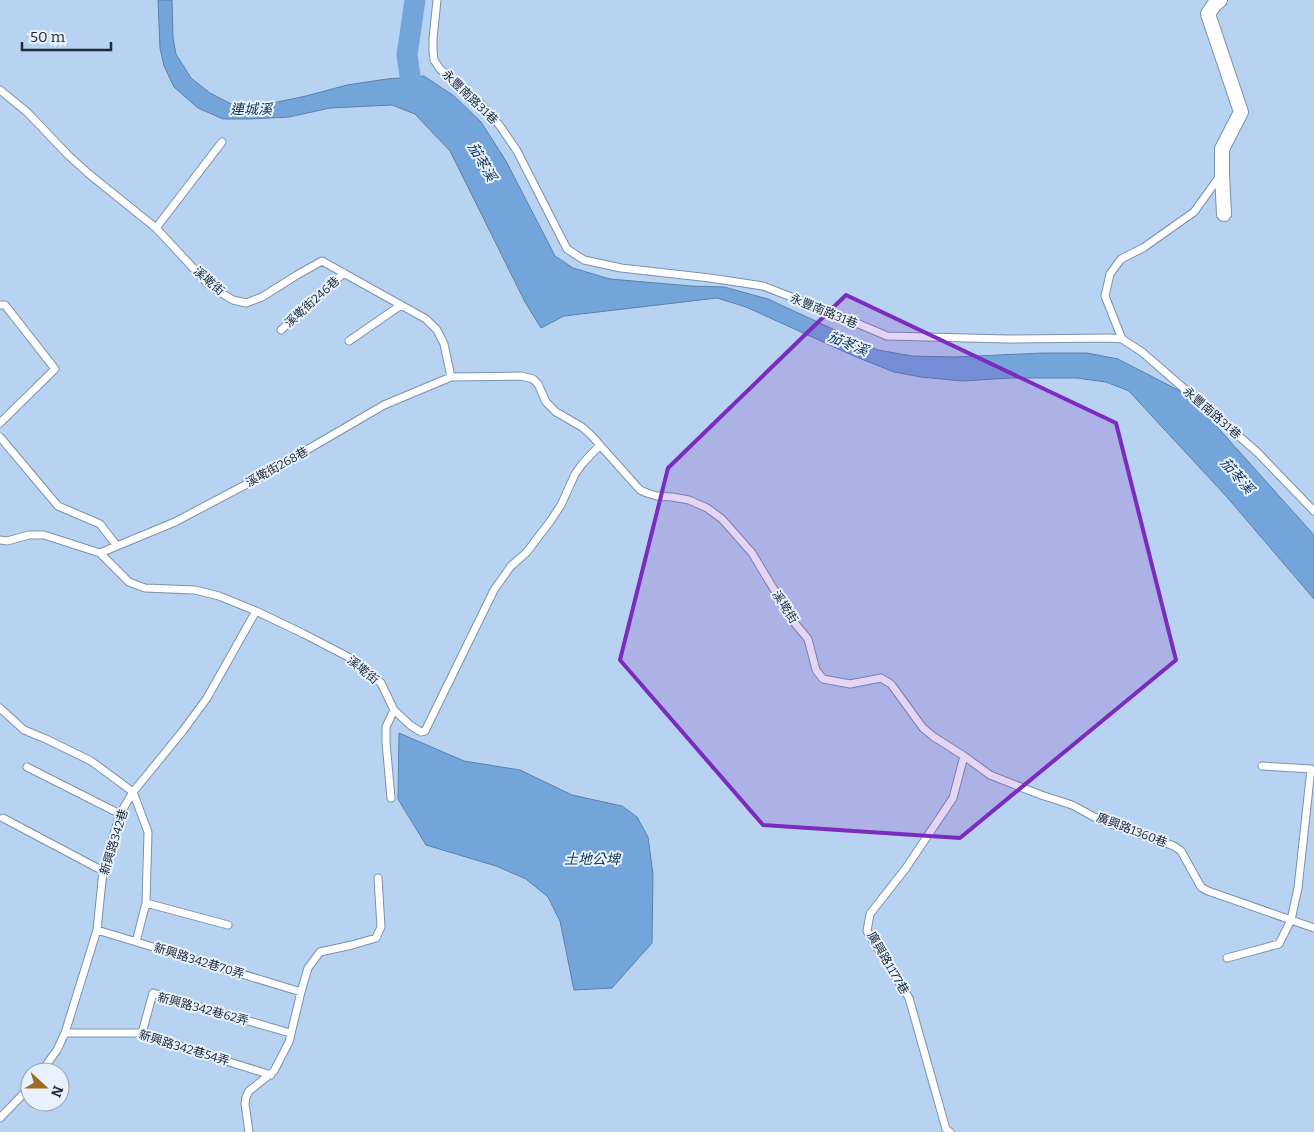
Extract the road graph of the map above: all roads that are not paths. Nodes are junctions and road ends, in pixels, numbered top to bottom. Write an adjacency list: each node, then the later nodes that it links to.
1 (437, 0): 12 (lane, 永豐南路31巷)
2 (1220, 0): 5 (street)
3 (0, 90): 7 (lane, 溪墘街)
4 (222, 142): 7 (lane)
5 (1222, 174): 6 (street); 12 (lane)
6 (1224, 214)
7 (156, 228): 8 (lane, 溪墘街)
8 (344, 273): 10 (lane, 溪墘街); 11 (lane, 溪墘街246巷)
9 (0, 305): 15 (lane)
10 (401, 305): 13 (lane); 14 (lane, 溪墘街)
11 (281, 330)
12 (1122, 339): 18 (lane, 永豐南路31巷)
13 (349, 341)
14 (451, 377): 17 (lane, 溪墘街); 20 (lane, 溪墘街268巷)
15 (0, 423)
16 (0, 437): 20 (lane)
17 (600, 445): 24 (lane, 溪墘街); 25 (lane, 溪墘街)
18 (1314, 511)
19 (0, 540): 21 (lane, 溪墘街)
20 (117, 546): 21 (lane, 溪墘街268巷)
21 (100, 553): 22 (lane, 溪墘街)
22 (256, 611): 24 (lane, 溪墘街); 28 (lane, 新興路342巷)
23 (0, 708): 28 (lane)
24 (394, 710): 29 (lane)
25 (964, 756): 35 (lane, 廣興路1360巷); 50 (lane, 廣興路1177巷)
26 (1262, 766): 35 (lane)
27 (27, 767): 30 (lane)
28 (133, 792): 30 (lane, 新興路342巷); 34 (lane)
29 (391, 798)
30 (120, 814): 32 (lane, 新興路342巷)
31 (3, 818): 32 (lane)
32 (103, 871): 38 (lane, 新興路342巷)
33 (378, 878): 41 (lane)
34 (146, 903): 36 (lane); 39 (lane)
35 (1291, 920): 37 (lane, 廣興路1360巷); 40 (lane)
36 (228, 926)
37 (1314, 928)
38 (97, 930): 39 (lane, 新興路342巷70弄); 42 (lane, 新興路342巷)
39 (136, 942): 41 (lane, 新興路342巷70弄)
40 (1228, 958)
41 (300, 992): 44 (lane)
42 (65, 1033): 43 (lane, 新興路342巷54弄); 45 (lane, 新興路342巷)
43 (142, 1033): 44 (lane, 新興路342巷62弄); 46 (lane, 新興路342巷54弄)
44 (290, 1033): 46 (lane)
45 (48, 1062)
46 (271, 1075): 49 (lane)
47 (20, 1097): 48 (lane)
48 (0, 1118)
49 (249, 1132)
50 (950, 1132)

